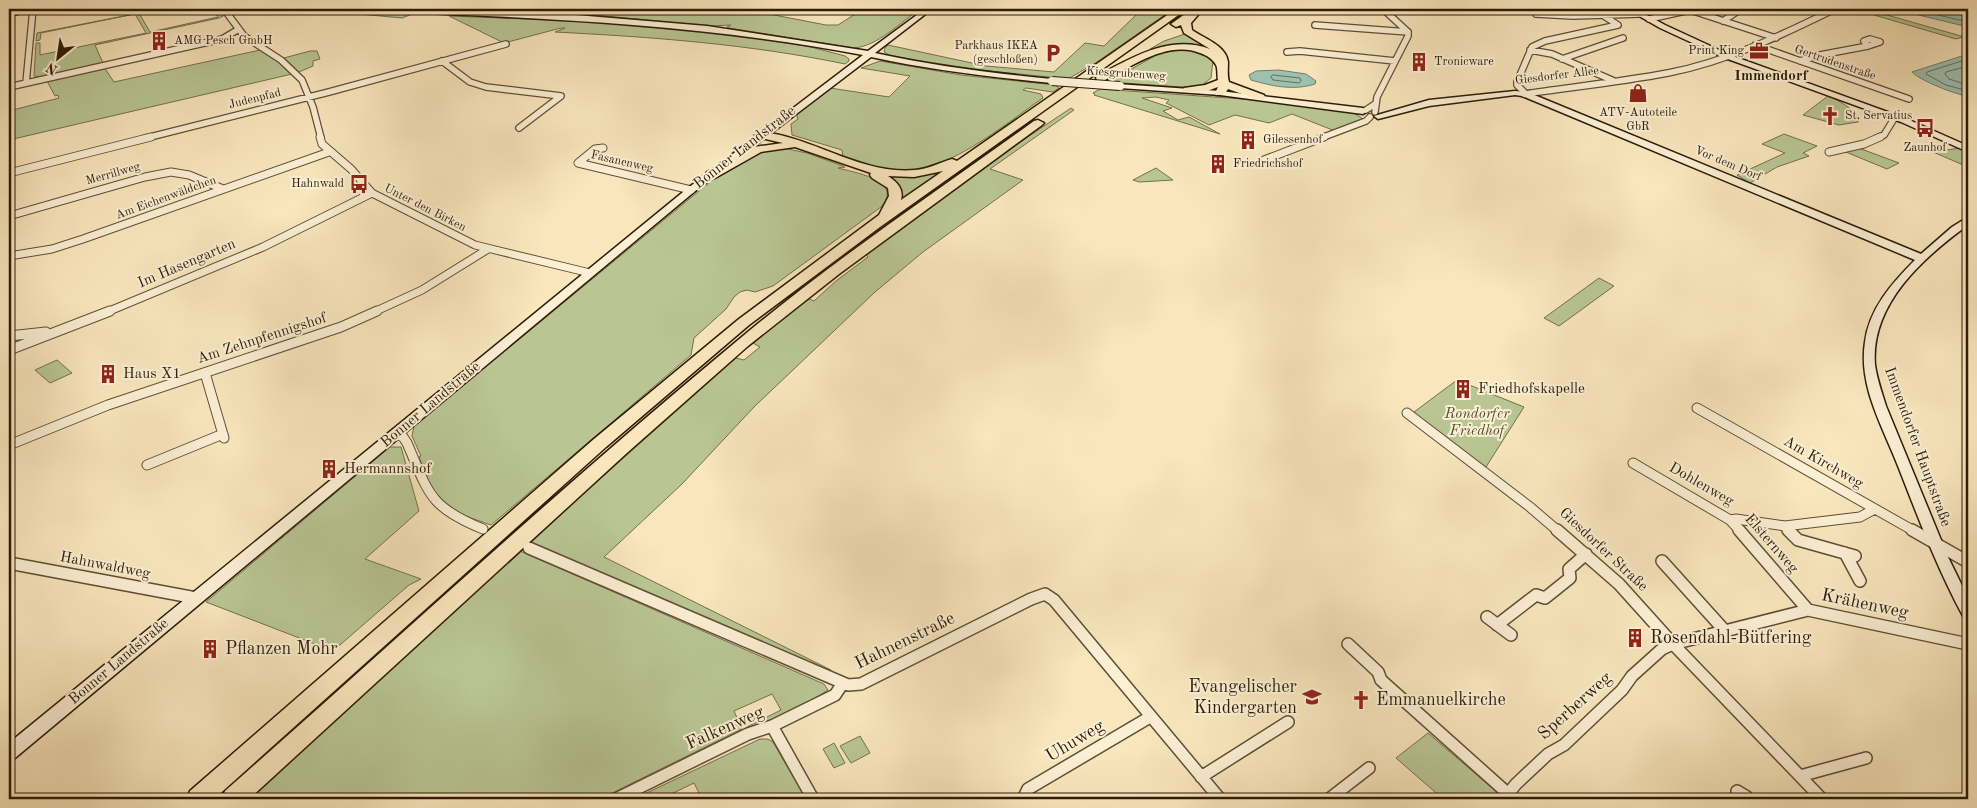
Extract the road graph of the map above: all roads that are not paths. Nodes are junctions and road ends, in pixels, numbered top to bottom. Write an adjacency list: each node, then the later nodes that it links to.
1 (34, 9): 14 (main road); 48 (street)
2 (224, 9): 23 (street, Unter den Birken)
3 (376, 9): 32 (main road, Kiesgrubenweg)
4 (929, 9): 27 (main road, Bonner Landstraße)
5 (1182, 9): 60 (highway)
6 (1197, 9): 45 (highway); 46 (highway)
7 (1383, 9): 24 (street)
8 (1562, 9): 18 (street)
9 (1606, 9): 17 (street)
10 (1632, 9): 16 (main road)
11 (1741, 9): 21 (street)
12 (1835, 9): 26 (street, Giesdorfer Allee)
13 (1690, 10): 20 (street); 21 (street)
14 (9, 14)
15 (1536, 14): 18 (street)
16 (1640, 14): 17 (street); 20 (main road)
17 (1618, 15): 19 (street)
18 (1574, 16): 19 (street)
19 (1604, 16): 31 (street)
20 (1649, 19): 35 (main road)
21 (1723, 20): 26 (street)
22 (1315, 25): 24 (street)
23 (239, 30): 48 (street); 52 (street, Unter den Birken)
24 (1408, 32): 40 (street)
25 (1623, 38): 36 (street)
26 (1776, 38): 29 (street, Giesdorfer Allee)
27 (885, 42): 32 (main road, Kiesgrubenweg); 34 (main road, Bonner Landstraße); 38 (main road)
28 (506, 44): 39 (street, Judenpfad)
29 (1755, 45): 35 (street, Giesdorfer Allee); 41 (street, Gertrudenstraße)
30 (1868, 46): 41 (street)
31 (1530, 50): 36 (street); 51 (street)
32 (850, 52): 34 (main road, Kiesgrubenweg); 42 (main road)
33 (1287, 52): 40 (street)
34 (867, 55): 37 (main road, Kiesgrubenweg); 38 (main road, Kiesgrubenweg); 42 (main road, Bonner Landstraße)
35 (1723, 56): 47 (street, Giesdorfer Allee); 56 (main road)
36 (1562, 58): 47 (street)
37 (880, 59): 43 (main road, Kiesgrubenweg); 44 (main road, Kiesgrubenweg)
38 (893, 59): 43 (main road, Kiesgrubenweg)
39 (442, 61): 52 (street, Judenpfad); 58 (street)
40 (1395, 61): 55 (street)
41 (1800, 61): 54 (street, Gertrudenstraße)
42 (858, 62): 44 (main road, Bonner Landstraße)
43 (914, 64): 50 (main road, Kiesgrubenweg, bridge)
44 (850, 68): 57 (main road, Bonner Landstraße)
45 (1101, 78): 46 (highway); 121 (highway)
46 (1221, 80): 50 (highway); 53 (highway)
47 (1615, 82): 51 (street, Giesdorfer Allee)
48 (26, 83): 49 (street)
49 (9, 87)
50 (1188, 90)
51 (1524, 93): 55 (main road, Giesdorfer Allee); 77 (main road, Vor dem Dorf)
52 (309, 97): 64 (street, Unter den Birken); 67 (street, Judenpfad)
53 (1260, 97): 55 (main road)
54 (1909, 99)
55 (1370, 112): 66 (street, Giesdorfer Allee)
56 (1894, 117): 63 (main road); 65 (street)
57 (778, 122): 59 (main road, Bonner Landstraße); 61 (highway)
58 (519, 128)
59 (761, 134): 61 (highway); 68 (main road, Bonner Landstraße)
60 (1002, 135): 61 (highway); 74 (highway)
61 (789, 143): 68 (highway); 74 (highway)
62 (603, 148): 70 (street, Fasanenweg)
63 (1968, 149)
64 (329, 152): 69 (street, Am Eichenwäldchen); 71 (street, Unter den Birken)
65 (1829, 152)
66 (1264, 160)
67 (9, 173)
68 (711, 175): 70 (main road, Bonner Landstraße)
69 (223, 190): 72 (street, Merrillweg); 76 (street, Am Eichenwäldchen)
70 (691, 190): 78 (main road, Bonner Landstraße)
71 (372, 193): 75 (street, Unter den Birken); 79 (street, Im Hasengarten)
72 (9, 216)
73 (1968, 220): 77 (main road, Immendorfer Hauptstraße)
74 (875, 224): 120 (highway)
75 (488, 249): 78 (street, Unter den Birken); 82 (street, Am Zehnpfennigshof)
76 (9, 256)
77 (1923, 259): 93 (main road, Immendorfer Hauptstraße)
78 (590, 273): 85 (main road, Bonner Landstraße)
79 (58, 331): 80 (street); 81 (street, Im Hasengarten)
80 (9, 336)
81 (9, 350)
82 (204, 373): 86 (street, Am Zehnpfennigshof); 88 (street)
83 (1696, 408): 89 (street, Am Kirchweg)
84 (1407, 413): 95 (street, Giesdorfer Straße)
85 (396, 434): 92 (street); 100 (main road, Bonner Landstraße)
86 (9, 445)
87 (1633, 464): 90 (street, Dohlenweg)
88 (147, 465)
89 (1873, 510): 91 (street, Dohlenweg); 93 (street, Am Kirchweg)
90 (1730, 520): 91 (street, Dohlenweg); 101 (street, Elsternweg)
91 (1785, 526): 99 (street)
92 (483, 529)
93 (1936, 544): 97 (street, Am Kirchweg); 102 (main road, Immendorfer Hauptstraße)
94 (529, 548): 110 (street, Hahnenstraße)
95 (1586, 554): 104 (street); 108 (street, Giesdorfer Straße)
96 (1662, 561): 105 (street)
97 (1968, 562)
98 (9, 563): 100 (street, Hahnwaldweg)
99 (1860, 581)
100 (196, 598): 114 (main road, Bonner Landstraße)
101 (1808, 610): 105 (street, Krähenweg); 109 (street, Krähenweg)
102 (1968, 612)
103 (1487, 617): 104 (street)
104 (1497, 625): 106 (street)
105 (1725, 631): 108 (street, Krähenweg)
106 (1511, 635)
107 (1348, 644): 119 (street)
108 (1674, 644): 117 (street, Giesdorfer Straße); 119 (street, Sperberweg)
109 (1968, 644)
110 (843, 683): 111 (street, Hahnenstraße); 113 (street, Falkenweg)
111 (1150, 717): 118 (street, Hahnenstraße); 124 (street, Uhuweg)
112 (1288, 722): 118 (street)
113 (772, 726): 122 (street, Falkenweg); 123 (street)
114 (9, 753)
115 (1866, 758): 117 (street)
116 (1369, 768): 126 (street)
117 (1800, 776): 127 (street, Giesdorfer Straße)
118 (1200, 777): 125 (street, Hahnenstraße)
119 (1509, 798)
120 (198, 799)
121 (232, 799)
122 (616, 799)
123 (813, 799)
124 (1023, 799)
125 (1220, 799)
126 (1330, 799)
127 (1822, 799)

